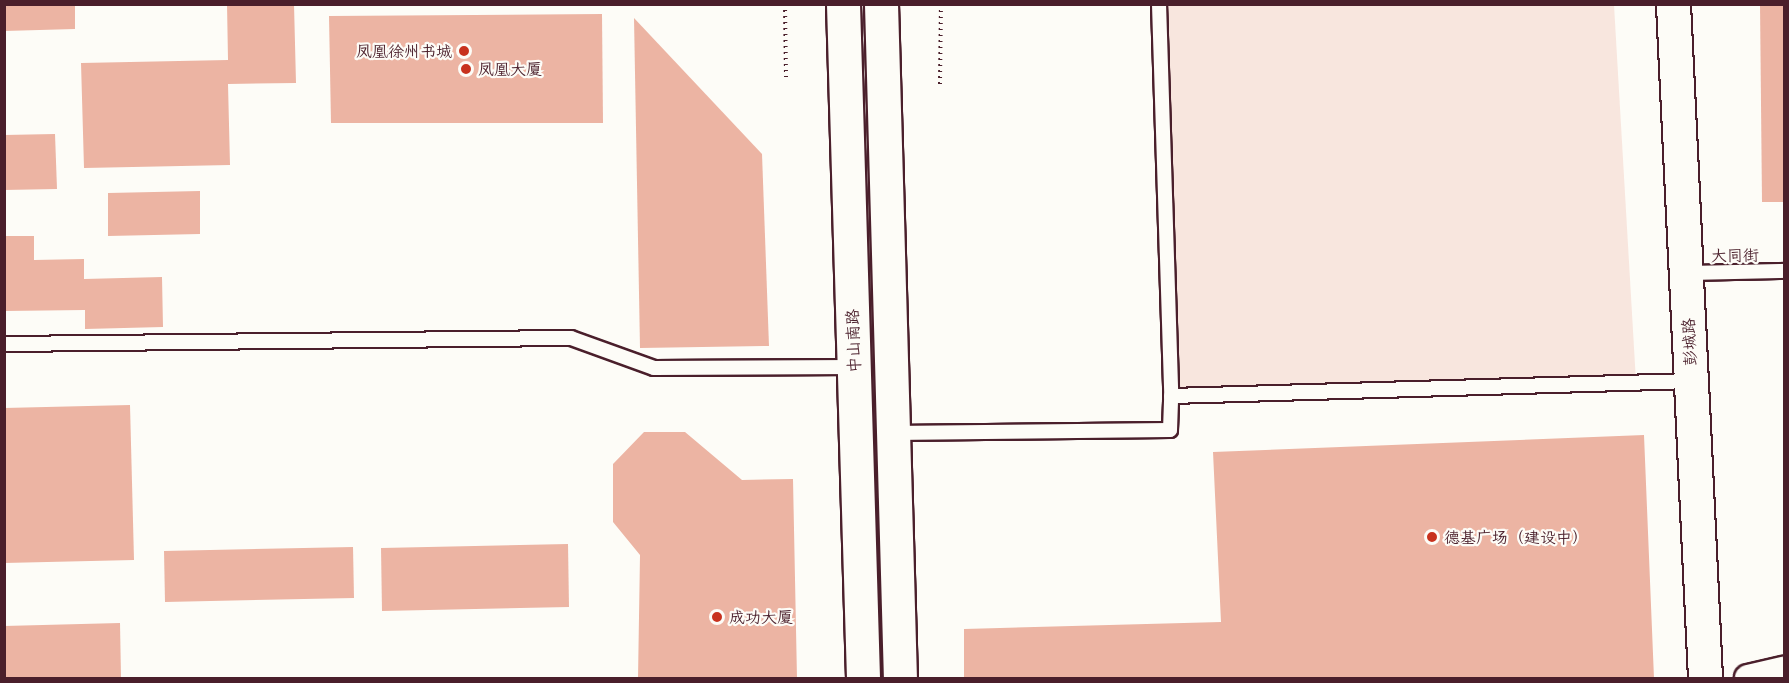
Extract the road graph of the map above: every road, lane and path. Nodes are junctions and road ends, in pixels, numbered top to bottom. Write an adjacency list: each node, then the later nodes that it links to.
1 (785, 4): 7 (path)
2 (843, 4): 12 (main road, 中山南路)
3 (881, 4): 15 (main road)
4 (942, 4): 8 (path)
5 (1159, 4): 14 (lane)
6 (1673, 4): 10 (main road, 彭城路)
7 (786, 78)
8 (940, 84)
9 (1785, 271): 10 (lane, 大同街)
10 (1685, 273): 13 (main road, 彭城路)
11 (4, 344): 12 (lane)
12 (854, 367): 17 (main road, 中山南路)
13 (1691, 381): 14 (lane); 19 (main road, 彭城路)
14 (1171, 396): 15 (lane)
15 (894, 433): 18 (main road)
16 (1785, 670): 20 (street)
17 (863, 678)
18 (900, 678)
19 (1705, 678)
20 (1748, 678)

